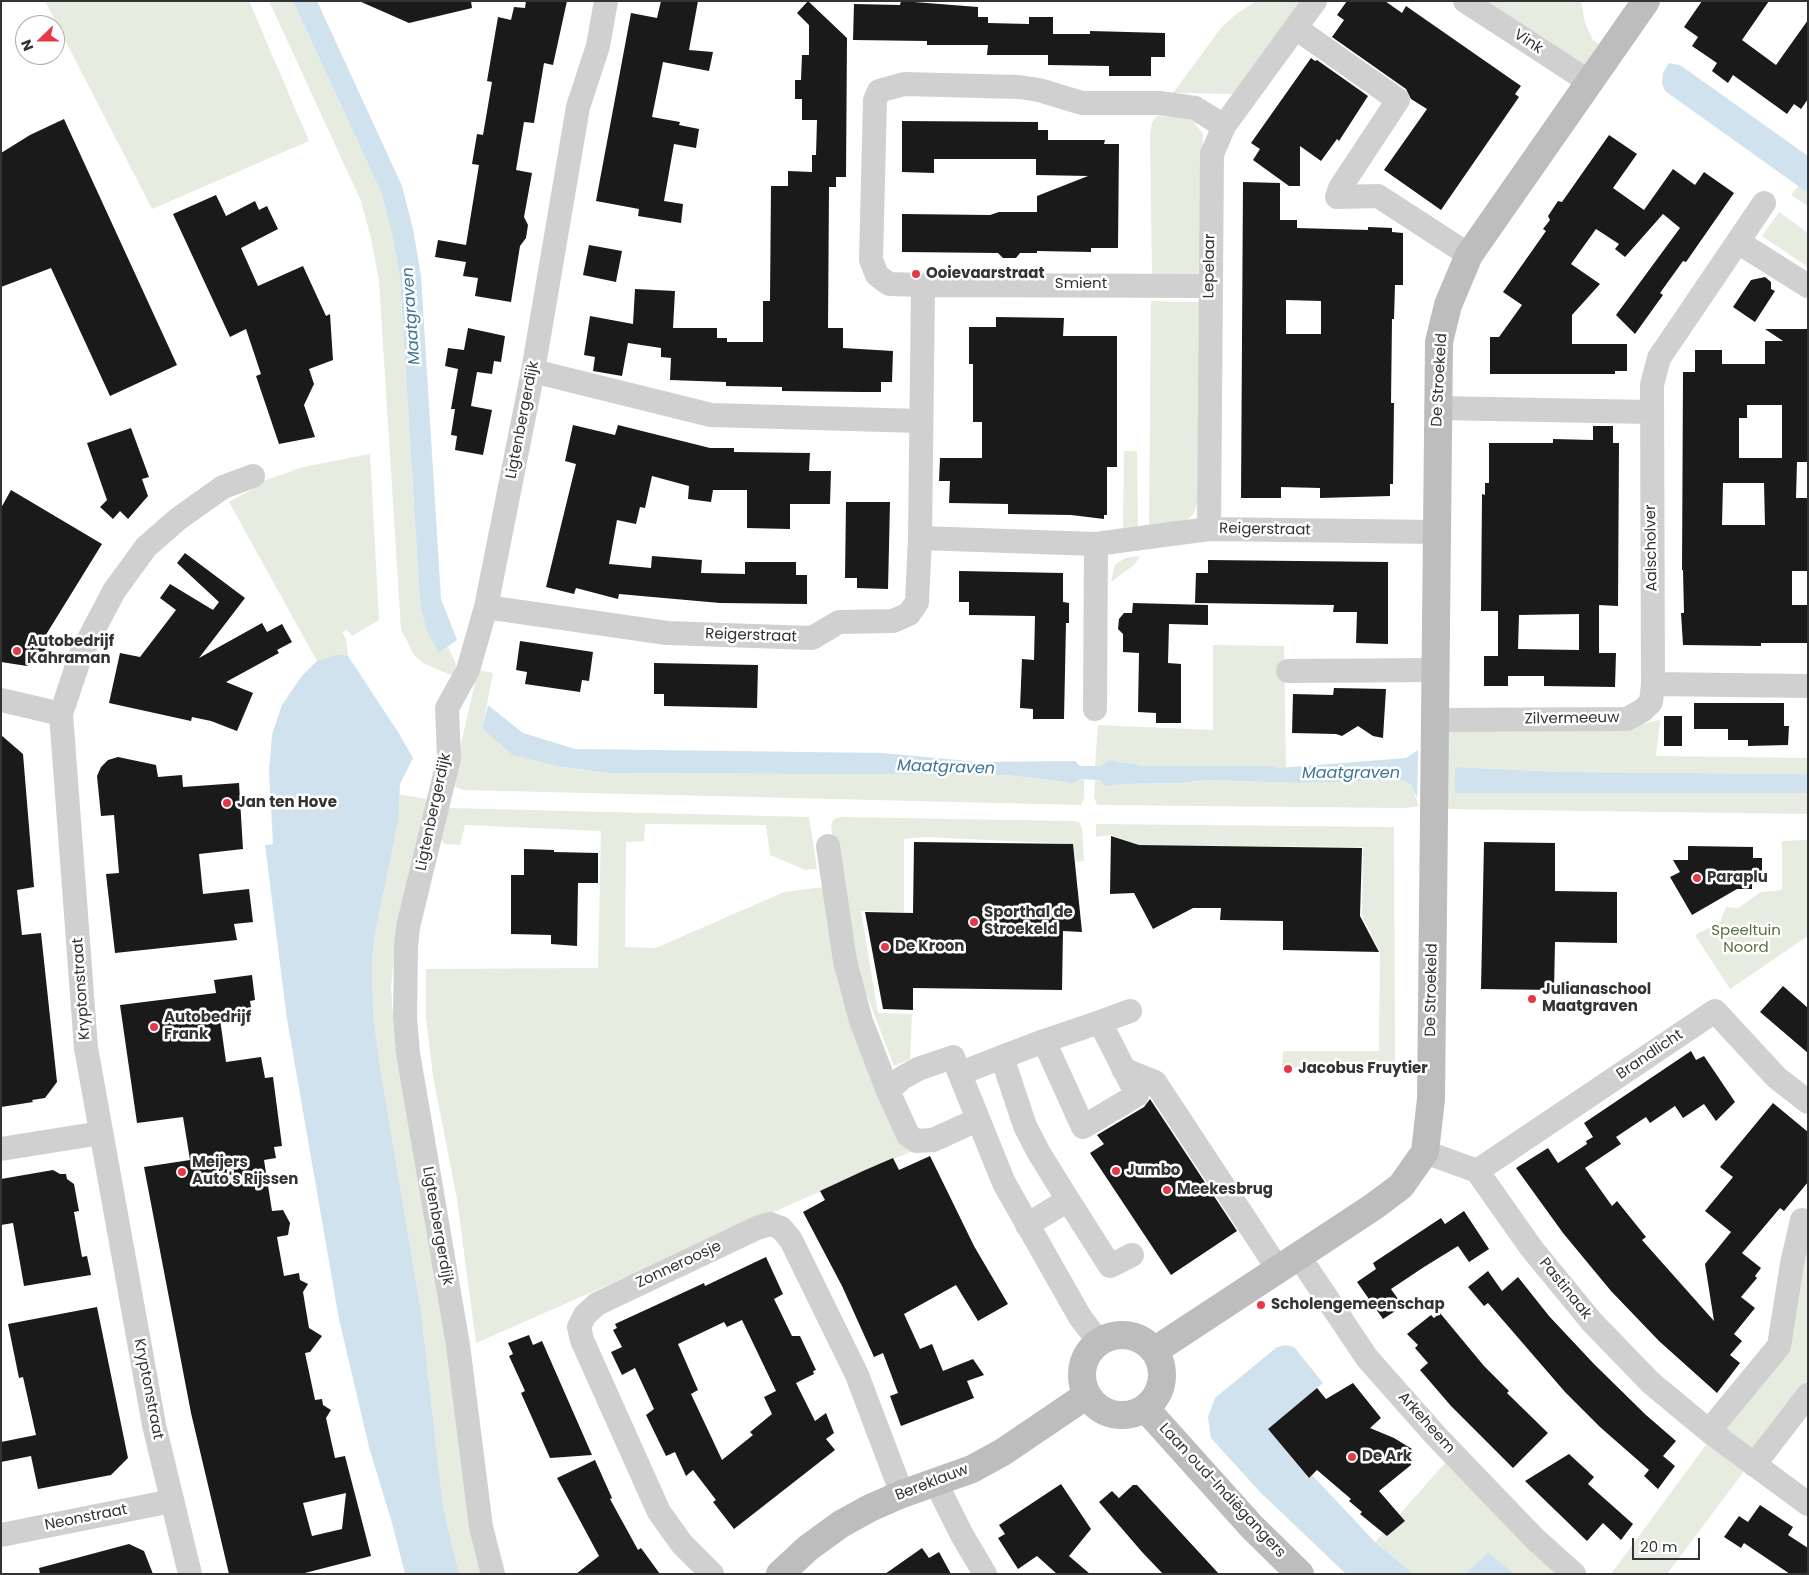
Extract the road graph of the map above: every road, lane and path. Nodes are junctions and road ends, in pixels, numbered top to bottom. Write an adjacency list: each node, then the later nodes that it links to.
1 (606, 1): 14 (street, Ligtenbergerdijk)
2 (1315, 1): 5 (street, Lepelaar)
3 (1465, 1): 6 (street, Vink)
4 (1646, 1): 6 (street, De Stroekeld)
5 (1297, 29): 7 (street, Lepelaar); 10 (street)
6 (1591, 82): 10 (street, De Stroekeld)
7 (1224, 126): 11 (street); 12 (street, Lepelaar)
8 (1764, 203): 9 (street, Aalscholver)
9 (1738, 242): 13 (street); 16 (street, Aalscholver)
10 (1469, 255): 15 (street, De Stroekeld)
11 (923, 285): 12 (street, Smient); 17 (street)
12 (1210, 286): 19 (street, Lepelaar)
13 (1808, 286)
14 (533, 371): 17 (street); 23 (street, Ligtenbergerdijk)
15 (1437, 408): 16 (street); 20 (street, De Stroekeld)
16 (1650, 412): 26 (street, Aalscholver)
17 (920, 421): 21 (street)
18 (253, 476): 30 (street, Kryptonstraat)
19 (1208, 529): 20 (street, Reigerstraat); 22 (street, Reigerstraat)
20 (1436, 532): 24 (street, De Stroekeld)
21 (920, 538): 22 (street, Reigerstraat); 23 (street, Reigerstraat)
22 (1096, 544): 29 (street)
23 (486, 607): 65 (street, Ligtenbergerdijk)
24 (1435, 670): 25 (street); 31 (street, De Stroekeld)
25 (1288, 671)
26 (1653, 684): 27 (street); 31 (street, Zilvermeeuw)
27 (1808, 686)
28 (1, 700): 30 (street)
29 (1095, 709)
30 (61, 714): 42 (street, Kryptonstraat)
31 (1434, 720): 44 (street, De Stroekeld)
32 (828, 846): 39 (street)
33 (1130, 1011): 34 (street)
34 (1100, 1022): 35 (street); 37 (street)
35 (1044, 1041): 36 (street); 37 (street)
36 (1002, 1057): 38 (street); 46 (street)
37 (1123, 1069): 50 (street)
38 (961, 1073): 39 (street); 41 (street)
39 (888, 1091): 41 (street)
40 (1808, 1102): 45 (street, Brandlicht)
41 (977, 1120): 48 (street)
42 (101, 1133): 43 (street); 60 (street, Kryptonstraat)
43 (1, 1149)
44 (1425, 1152): 45 (street); 50 (street, De Stroekeld)
45 (1477, 1171): 56 (street, Pastinaak)
46 (1068, 1200): 48 (street); 49 (street)
47 (1808, 1223): 56 (street)
48 (1027, 1225): 51 (street)
49 (1132, 1255)
50 (1288, 1262): 52 (street, De Stroekeld); 69 (street, Arkeheem)
51 (1099, 1342): 52 (street); 53 (street)
52 (1154, 1351): 55 (street)
53 (1087, 1395): 55 (street); 58 (street, Bereklauw)
54 (1808, 1395): 57 (street)
55 (1145, 1408): 68 (street, Laan oud-Indiëgangers)
56 (1709, 1431): 57 (street, Pastinaak)
57 (1754, 1465): 61 (street, Pastinaak)
58 (935, 1482): 59 (street, Bereklauw); 67 (street)
59 (902, 1494): 63 (street, Bereklauw); 66 (street, Zonneroosje)
60 (172, 1501): 62 (street, Neonstraat); 64 (street, Kryptonstraat)
61 (1808, 1504)
62 (1, 1535)
63 (782, 1573)
64 (190, 1574)
65 (493, 1574)
66 (712, 1574)
67 (986, 1574)
68 (1300, 1574)
69 (1574, 1574)

